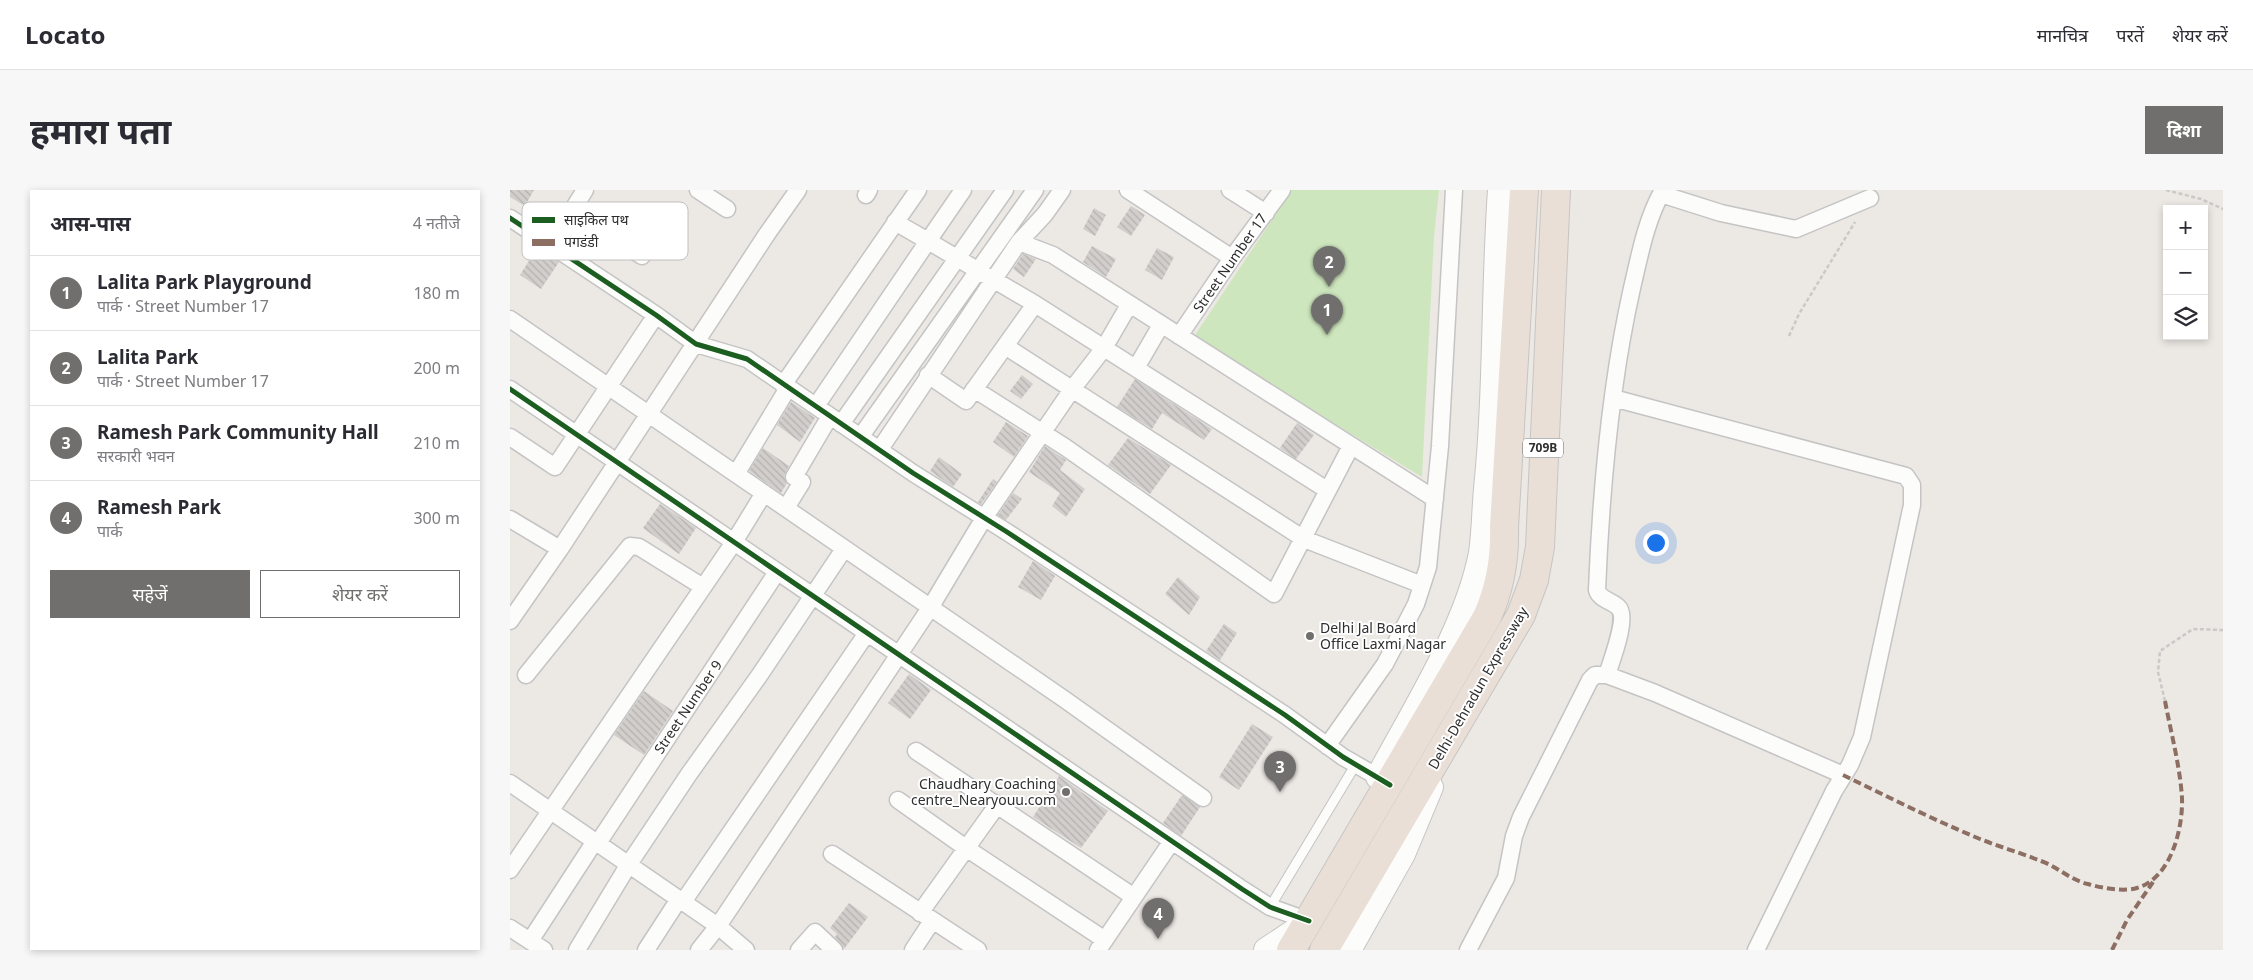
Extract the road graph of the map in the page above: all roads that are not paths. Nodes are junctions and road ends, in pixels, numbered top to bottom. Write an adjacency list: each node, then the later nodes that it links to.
1 (585, 190): 18 (street)
2 (698, 190): 19 (street)
3 (798, 190): 37 (street)
4 (918, 190): 22 (street)
5 (963, 190): 24 (street)
6 (1005, 190): 26 (street)
7 (1035, 190): 29 (street)
8 (1062, 190): 25 (street)
9 (1128, 190): 27 (street)
10 (1230, 190): 20 (street)
11 (1282, 190): 20 (street, Street Number 17)
12 (1454, 190): 61 (street)
13 (1500, 190): 84 (street)
14 (1524, 190): 84 (highway, Delhi-Dehradun Expressway / 709B)
15 (1556, 190): 79 (highway, Delhi-Dehradun Expressway / 709B)
16 (1662, 192): 17 (street); 47 (street)
17 (1870, 198)
18 (576, 202)
19 (726, 209)
20 (1266, 213): 27 (street, Street Number 17)
21 (510, 218): 23 (street)
22 (895, 222): 24 (street); 43 (street)
23 (522, 226)
24 (928, 241): 26 (street); 48 (street)
25 (1019, 242): 30 (street); 32 (street)
26 (957, 258): 29 (street); 50 (street)
27 (1232, 258): 36 (street, Street Number 17)
28 (575, 260): 33 (street)
29 (977, 270): 30 (street); 53 (street)
30 (994, 279): 31 (street); 41 (street)
31 (1035, 304): 38 (street); 39 (street)
32 (1129, 304): 35 (street); 39 (street)
33 (656, 314): 37 (street); 42 (street)
34 (510, 319): 42 (street)
35 (1161, 325): 36 (street); 40 (street)
36 (1179, 336): 55 (street)
37 (696, 344): 43 (street); 49 (street)
38 (1005, 346): 44 (street); 46 (street)
39 (1104, 348): 40 (street); 44 (street)
40 (1136, 368): 59 (street)
41 (928, 375): 46 (street); 56 (street)
42 (608, 386): 49 (street); 52 (street)
43 (786, 386): 48 (street); 58 (street)
44 (1073, 388): 51 (street); 65 (street)
45 (510, 389): 52 (street)
46 (974, 389): 51 (street)
47 (1613, 398): 78 (street); 83 (street)
48 (816, 406): 50 (street)
49 (649, 414): 57 (street); 58 (street)
50 (836, 420): 53 (street); 62 (street)
51 (1044, 433): 63 (street); 65 (street)
52 (576, 434): 54 (street); 57 (street)
53 (861, 436): 56 (street)
54 (510, 437)
55 (1351, 446): 59 (street); 61 (street)
56 (880, 449): 63 (street)
57 (618, 462): 66 (street); 68 (street)
58 (736, 474): 60 (street)
59 (1327, 490): 65 (street)
60 (764, 493): 62 (street); 66 (street)
61 (1435, 499): 70 (street)
62 (786, 508): 67 (street)
63 (984, 518): 73 (street); 80 (street)
64 (510, 519): 68 (street)
65 (1304, 539): 70 (street)
66 (734, 542): 69 (street); 71 (street)
67 (844, 548): 72 (street); 73 (street)
68 (560, 549): 74 (street)
69 (778, 572): 72 (street); 90 (street, Street Number 9)
70 (1422, 585): 80 (street)
71 (703, 587): 77 (street); 89 (street)
72 (813, 596): 75 (street); 95 (street)
73 (930, 608): 76 (street); 86 (street)
74 (512, 612)
75 (867, 633): 76 (street); 98 (street)
76 (898, 655): 91 (street); 102 (street)
77 (526, 675)
78 (1607, 676): 83 (street); 119 (street)
79 (1453, 732): 117 (highway, Delhi-Dehradun Expressway / 709B); 118 (street)
80 (1327, 746): 82 (street)
81 (916, 751): 88 (street)
82 (1356, 764): 84 (street); 99 (lane)
83 (1843, 775): 120 (street)
84 (1384, 781): 101 (highway, Delhi-Dehradun Expressway / 709B)
85 (510, 782): 89 (street)
86 (1202, 798)
87 (898, 800): 92 (street)
88 (998, 804): 92 (street); 97 (street)
89 (551, 810): 90 (street); 93 (street)
90 (597, 842): 95 (street); 104 (street, Street Number 9)
91 (1172, 842): 97 (street); 99 (street)
92 (966, 848): 100 (street); 105 (street)
93 (515, 852): 96 (street)
94 (832, 854): 100 (street)
95 (629, 864): 98 (street); 107 (street)
96 (510, 870)
97 (1134, 897): 105 (street)
98 (681, 900): 102 (street); 108 (street)
99 (1270, 907): 101 (street)
100 (926, 917): 113 (street); 114 (street)
101 (1309, 921): 115 (street); 116 (highway, Delhi-Dehradun Expressway)
102 (718, 926): 109 (street); 110 (street)
103 (510, 928): 104 (street)
104 (525, 943): 106 (street)
105 (1102, 945)
106 (544, 950)
107 (577, 950)
108 (646, 950)
109 (699, 950)
110 (746, 950)
111 (799, 950): 112 (street)
112 (834, 950)
113 (913, 950)
114 (978, 950)
115 (1266, 950)
116 (1291, 950)
117 (1324, 950)
118 (1349, 950)
119 (1468, 950)
120 (1756, 950)

